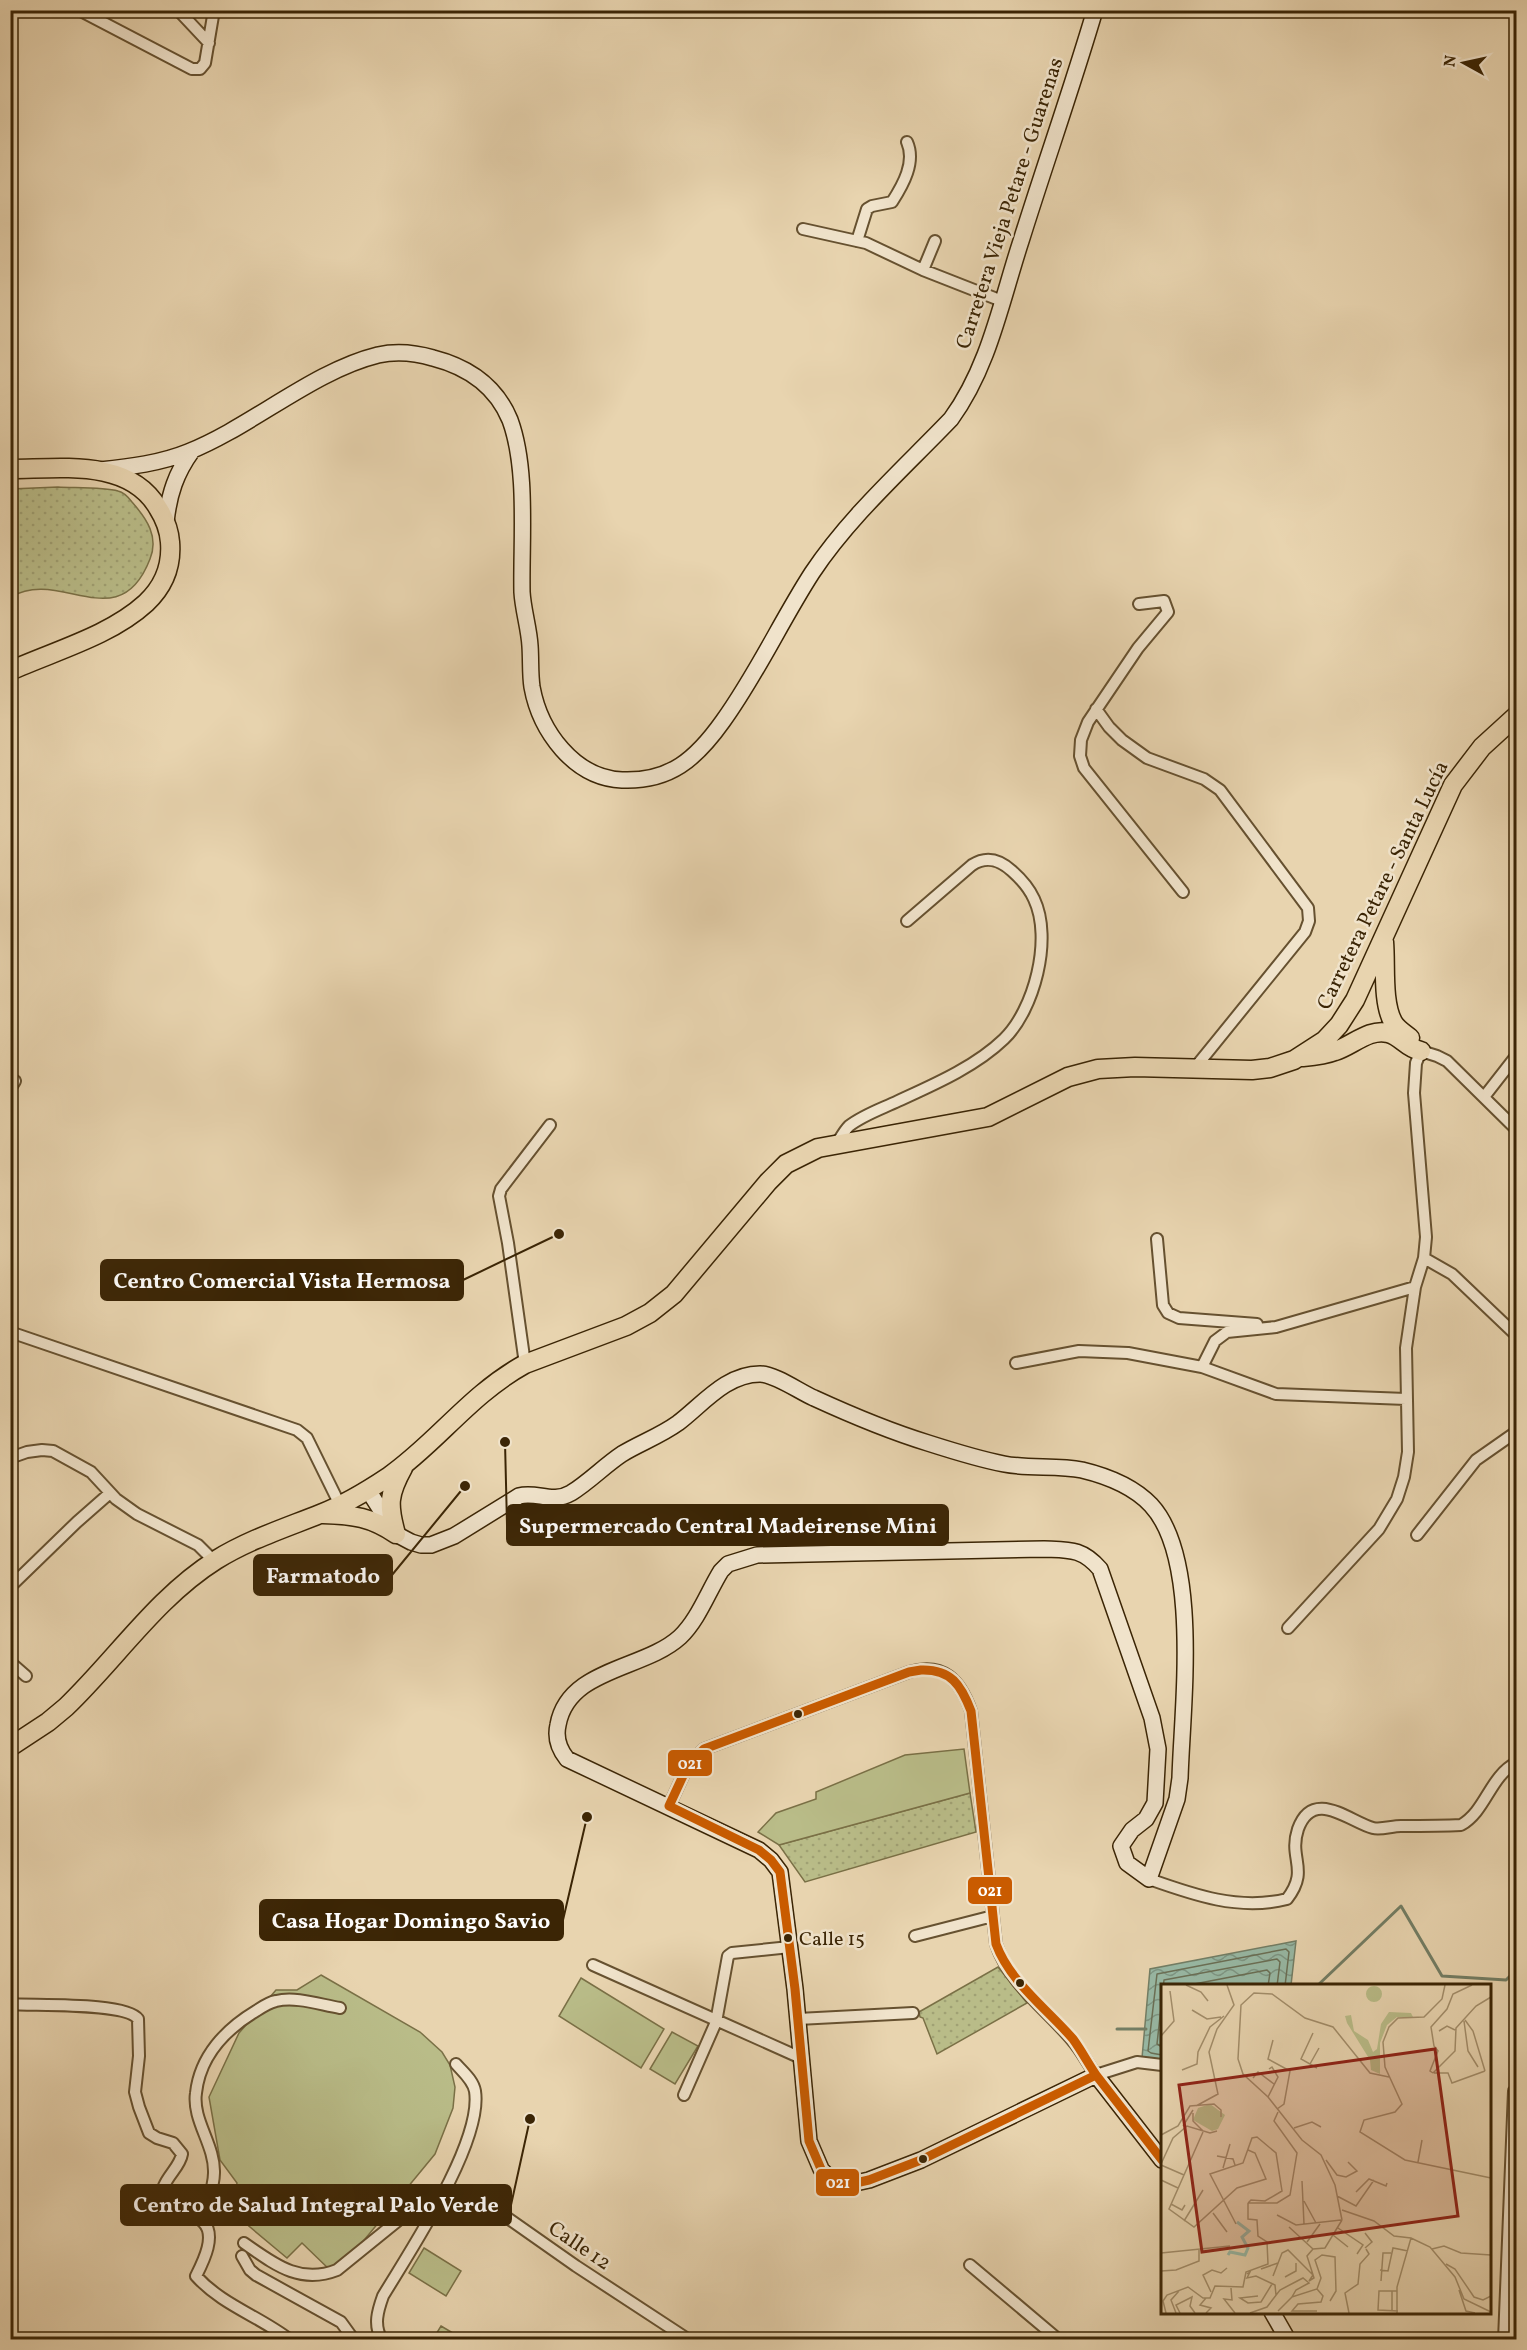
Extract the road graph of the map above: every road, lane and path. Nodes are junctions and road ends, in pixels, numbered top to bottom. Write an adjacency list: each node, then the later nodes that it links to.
1 (79, 10): 5 (street)
2 (178, 10): 5 (street)
3 (214, 10): 5 (street)
4 (1095, 10): 11 (street, Carretera Vieja Petare - Guarenas)
5 (209, 43)
6 (907, 142): 9 (street)
7 (803, 229): 9 (street)
8 (935, 241): 10 (street)
9 (857, 242): 10 (street)
10 (923, 270): 11 (street)
11 (1002, 302): 12 (street, Carretera Vieja Petare - Guarenas)
12 (192, 451): 14 (street, Carretera Vieja Petare - Guarenas); 15 (street)
13 (10, 469): 14 (main road)
14 (99, 470): 15 (main road)
15 (166, 522): 17 (main road)
16 (1139, 604): 18 (street)
17 (10, 671)
18 (1096, 709): 20 (street); 26 (street)
19 (1516, 716): 22 (main road, Carretera Petare - Santa Lucía)
20 (1183, 892)
21 (907, 921): 30 (street)
22 (1384, 941): 23 (main road); 25 (main road, Carretera Petare - Santa Lucía)
23 (1421, 1051): 25 (main road); 27 (street); 32 (street)
24 (1516, 1056): 27 (street)
25 (1298, 1058): 26 (main road, Carretera Petare - Santa Lucía)
26 (1194, 1069): 30 (main road, Carretera Petare - Santa Lucía)
27 (1484, 1097): 29 (street)
28 (550, 1125): 38 (street)
29 (1516, 1129)
30 (836, 1145): 38 (main road, Carretera Petare - Santa Lucía)
31 (1157, 1239): 34 (street)
32 (1424, 1258): 33 (street); 36 (street)
33 (1415, 1287): 34 (street); 40 (street)
34 (1281, 1326): 39 (street)
35 (10, 1332): 46 (street)
36 (1516, 1335)
37 (1016, 1363): 39 (street)
38 (525, 1364): 43 (main road, Carretera Petare - Santa Lucía)
39 (1202, 1367): 40 (street)
40 (1406, 1400): 52 (street)
41 (1516, 1432): 49 (street)
42 (10, 1458): 45 (street)
43 (405, 1465): 44 (main road); 48 (main road)
44 (368, 1490): 46 (main road); 48 (street)
45 (110, 1493): 50 (street); 51 (street)
46 (340, 1506): 47 (main road)
47 (322, 1514): 48 (main road); 50 (main road)
48 (396, 1534): 58 (street)
49 (1417, 1535)
50 (214, 1561): 55 (main road)
51 (10, 1587)
52 (1288, 1628)
53 (10, 1662): 54 (street)
54 (26, 1676)
55 (10, 1747)
56 (1516, 1763): 58 (street)
57 (669, 1806): 58 (street); 59 (street); 61 (street)
58 (1149, 1879)
59 (993, 1916): 60 (street); 71 (street)
60 (915, 1936)
61 (790, 1947): 66 (street); 67 (street)
62 (593, 1965): 67 (street)
63 (10, 2004): 76 (street)
64 (340, 2008): 76 (street)
65 (913, 2013): 66 (street)
66 (798, 2019): 68 (street)
67 (716, 2022): 68 (street); 73 (street)
68 (801, 2058): 71 (street)
69 (456, 2064): 75 (street)
70 (1161, 2065): 71 (street)
71 (1096, 2075): 74 (street)
72 (1514, 2091): 87 (street)
73 (684, 2095)
74 (1161, 2159)
75 (447, 2189): 77 (street); 83 (street); 84 (street, Calle 12)
76 (203, 2222): 81 (street)
77 (244, 2242)
78 (242, 2256): 82 (street)
79 (970, 2265): 85 (street)
80 (1273, 2314): 86 (street)
81 (290, 2340)
82 (354, 2340)
83 (382, 2340)
84 (689, 2340)
85 (1059, 2340)
86 (1288, 2340)
87 (1504, 2340)

